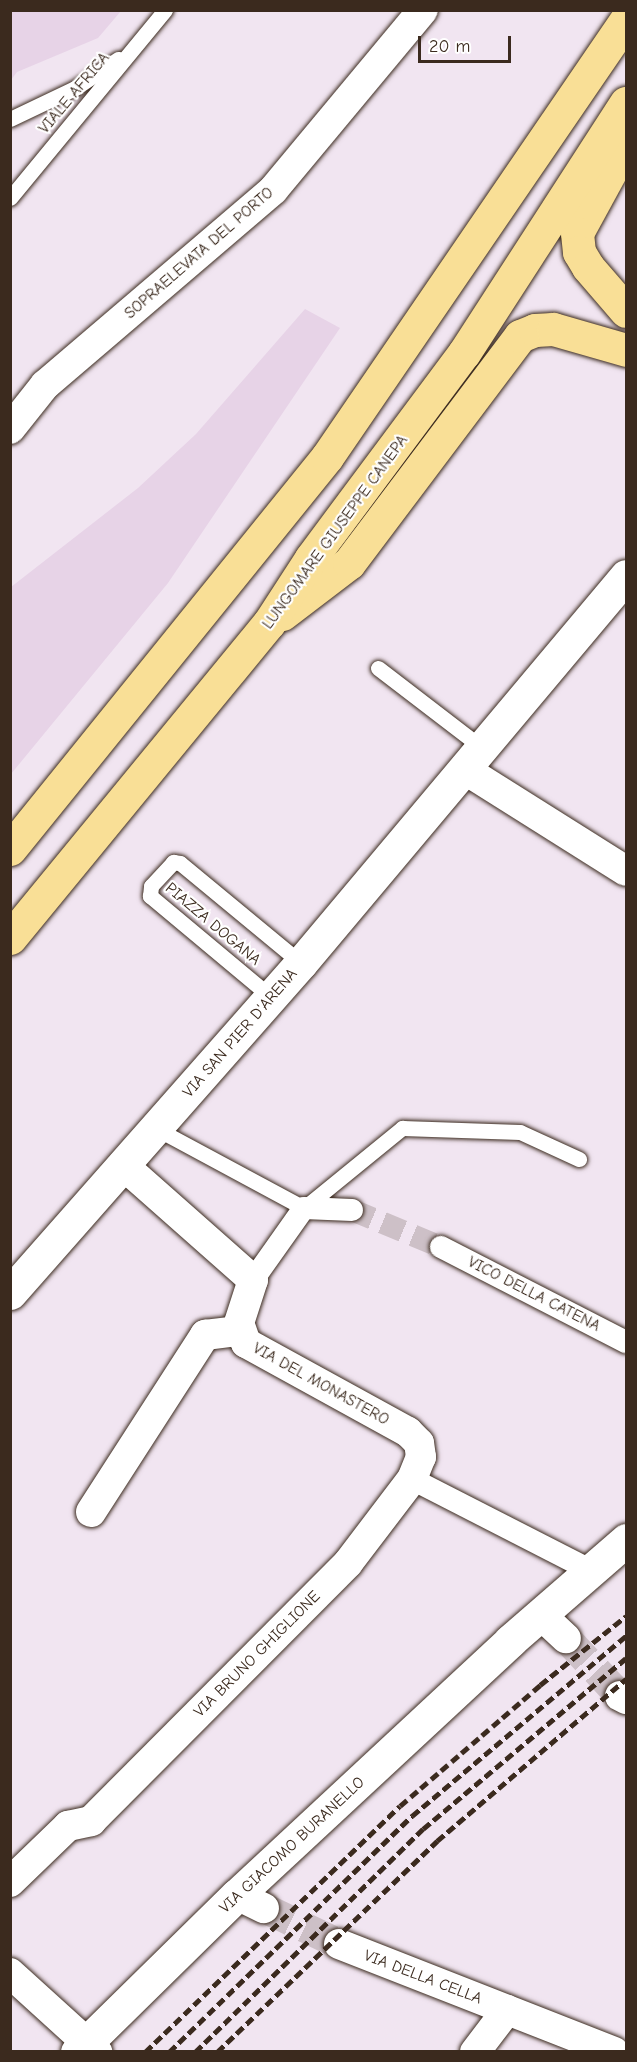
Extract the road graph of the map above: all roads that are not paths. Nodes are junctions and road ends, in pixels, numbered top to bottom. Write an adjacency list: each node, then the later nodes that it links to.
1 (165, 10): 4 (lane, VIALE AFRICA)
2 (423, 10): 11 (street, SOPRAELEVATA DEL PORTO)
3 (627, 20): 16 (highway)
4 (141, 40): 6 (lane); 8 (lane, VIALE AFRICA)
5 (627, 103): 13 (highway, LUNGOMARE GIUSEPPE CANEPA)
6 (10, 119)
7 (627, 143): 9 (highway)
8 (10, 198)
9 (627, 311)
10 (627, 350): 13 (highway)
11 (10, 429)
12 (627, 576): 15 (street, VIA SAN PIER D'ARENA)
13 (269, 623): 18 (highway, LUNGOMARE GIUSEPPE CANEPA)
14 (378, 668): 15 (lane, VIA SAN PIER D'ARENA)
15 (464, 769): 17 (street); 19 (street, VIA SAN PIER D'ARENA)
16 (10, 849)
17 (627, 871)
18 (10, 938)
19 (301, 963): 20 (street, VIA SAN PIER D'ARENA); 20 (lane, PIAZZA DOGANA)
20 (271, 997): 21 (street, VIA SAN PIER D'ARENA)
21 (157, 1129): 23 (street, VIA SAN PIER D'ARENA); 24 (lane)
22 (579, 1159): 24 (lane)
23 (123, 1165): 27 (street); 28 (street, VIA SAN PIER D'ARENA)
24 (304, 1208): 25 (street); 27 (street)
25 (352, 1210)
26 (441, 1247): 30 (street, VICO DELLA CATENA)
27 (253, 1280): 29 (street, VIA DEL MONASTERO)
28 (10, 1293)
29 (239, 1331): 31 (street, VIA DEL MONASTERO); 32 (street)
30 (627, 1342)
31 (412, 1479): 34 (street); 37 (street, VIA BRUNO GHIGLIONE)
32 (91, 1512)
33 (627, 1540): 34 (street, VIA GIACOMO BURANELLO)
34 (590, 1570): 35 (street, VIA GIACOMO BURANELLO)
35 (541, 1615): 36 (street); 41 (street, VIA GIACOMO BURANELLO)
36 (566, 1638)
37 (10, 1882)
38 (339, 1944): 40 (street, VIA DELLA CELLA)
39 (10, 1973): 41 (street)
40 (507, 2010): 42 (street, VIA DELLA CELLA); 43 (street, VIA DELLA CELLA)
41 (87, 2048)
42 (475, 2052)
43 (614, 2052)

